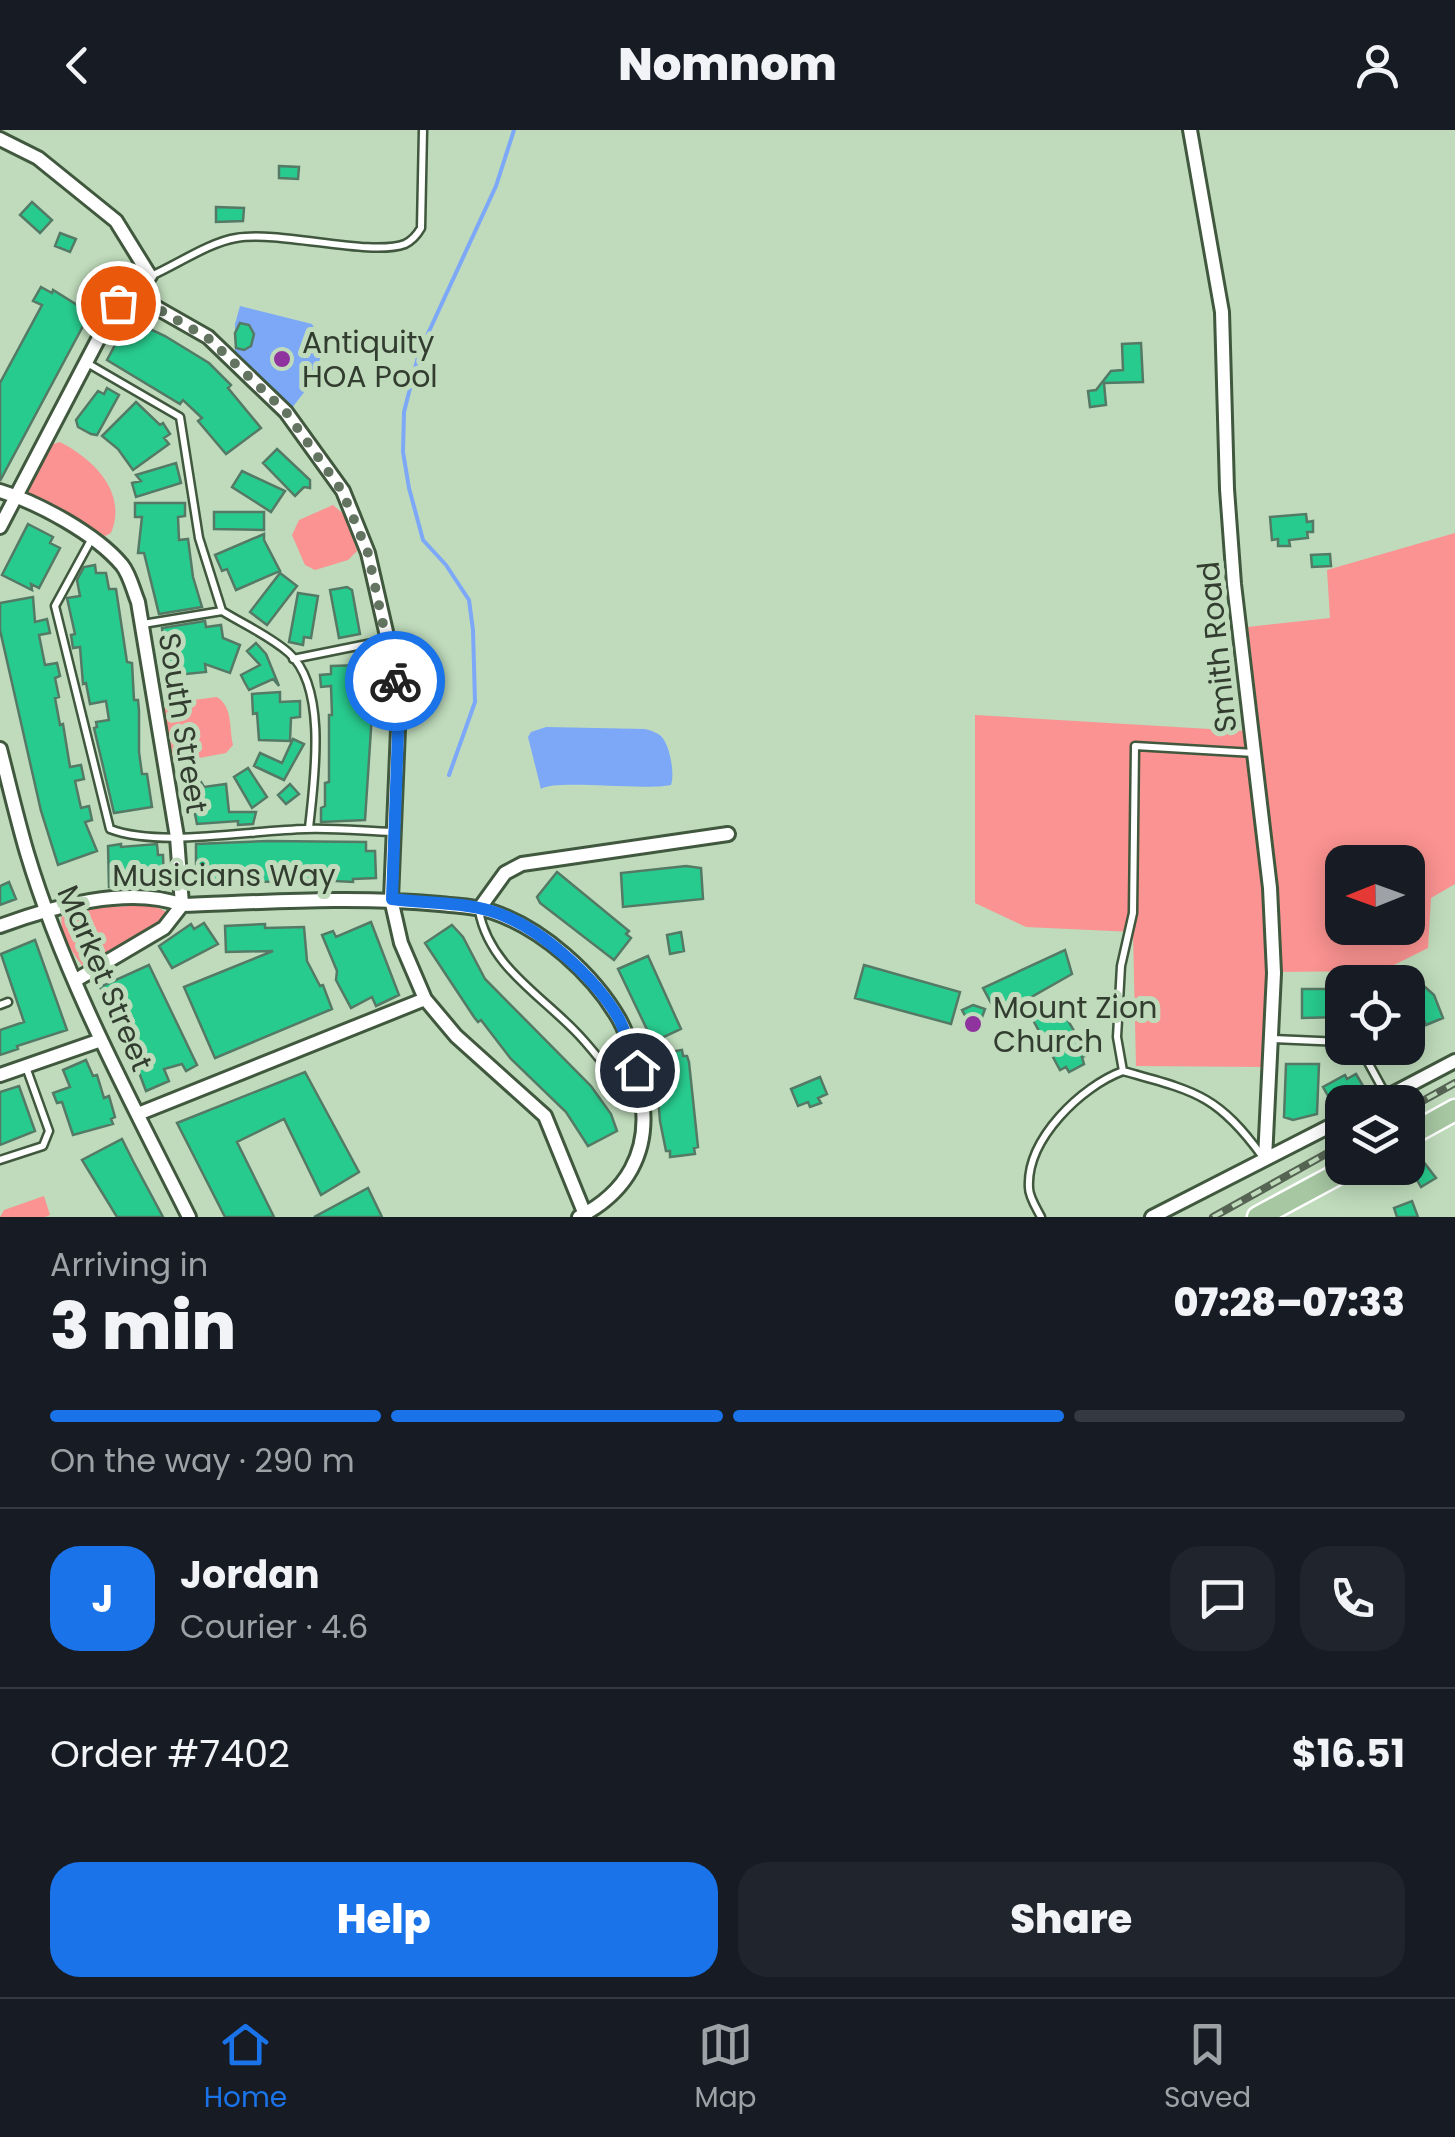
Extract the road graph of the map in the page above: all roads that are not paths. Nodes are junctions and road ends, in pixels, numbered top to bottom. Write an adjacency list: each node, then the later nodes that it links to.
1 (423, 130): 4 (lane)
2 (1190, 130): 16 (street, Smith Road)
3 (0, 139): 4 (street)
4 (150, 276): 5 (street)
5 (129, 292): 6 (street); 13 (street)
6 (86, 363): 8 (street); 11 (lane)
7 (0, 491): 8 (street, South Street)
8 (15, 496): 9 (street); 10 (street, South Street)
9 (0, 527)
10 (92, 537): 12 (street, South Street); 20 (lane)
11 (222, 611): 12 (lane); 14 (lane)
12 (142, 624): 20 (street, South Street)
13 (388, 640): 14 (lane); 18 (street)
14 (293, 658): 17 (lane)
15 (0, 750): 23 (street, Market Street)
16 (1254, 753): 28 (street, Smith Road); 33 (lane)
17 (309, 829): 18 (lane); 20 (lane)
18 (392, 832): 21 (street)
19 (728, 834): 24 (street)
20 (177, 837): 22 (street, South Street)
21 (392, 899): 22 (street, Musicians Way); 24 (street, Musicians Way); 27 (street)
22 (182, 904): 23 (street, Musicians Way); 26 (street)
23 (47, 908): 25 (street, Musicians Way); 26 (street, Market Street)
24 (479, 909): 36 (lane); 36 (street, Musicians Way)
25 (0, 926)
26 (76, 980): 29 (street, Market Street)
27 (425, 998): 38 (street); 44 (street)
28 (1272, 1039): 30 (lane); 41 (street, Smith Road)
29 (101, 1040): 32 (street); 38 (street, Market Street)
30 (1325, 1041)
31 (1455, 1061): 35 (street)
32 (25, 1066): 34 (street); 42 (lane)
33 (1124, 1071): 41 (lane); 46 (lane)
34 (0, 1075)
35 (1410, 1085)
36 (642, 1099): 44 (street, Musicians Way)
37 (1455, 1110): 39 (main road)
38 (138, 1114): 45 (street, Market Street)
39 (1425, 1127)
40 (1325, 1129): 41 (street)
41 (1265, 1159): 47 (street)
42 (0, 1160)
43 (1325, 1181): 48 (main road)
44 (583, 1216)
45 (189, 1217)
46 (1041, 1217)
47 (1152, 1217)
48 (1258, 1217)

